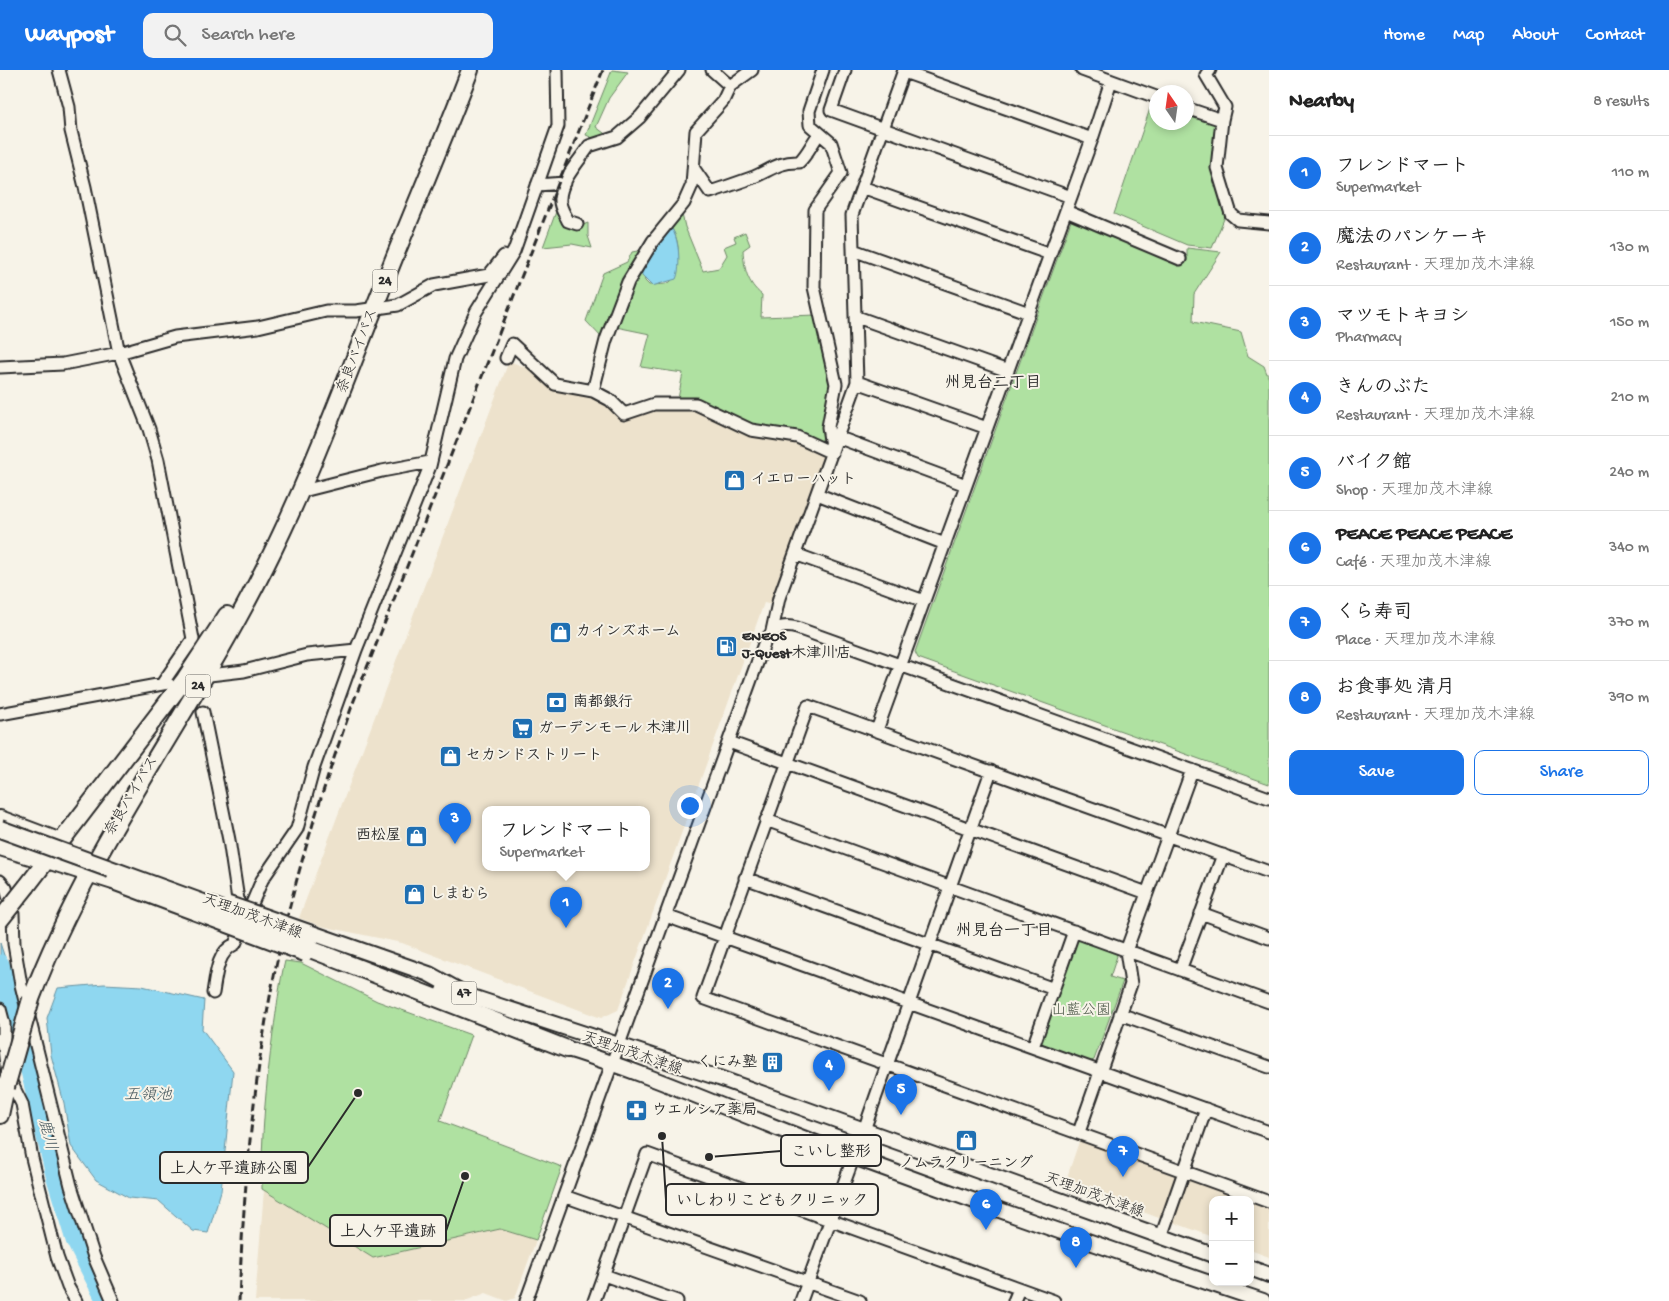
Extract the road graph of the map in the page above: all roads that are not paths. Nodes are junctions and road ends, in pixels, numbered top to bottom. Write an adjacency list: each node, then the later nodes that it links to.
1 (59, 70): 35 (street)
2 (470, 70): 32 (highway, 奈良バイパス / 24)
3 (557, 70): 22 (street)
4 (679, 70): 21 (street)
5 (712, 70): 13 (street)
6 (752, 70): 13 (street)
7 (823, 70): 18 (street)
8 (845, 70): 17 (street)
9 (1082, 70): 12 (street)
10 (904, 71): 17 (street); 19 (street)
11 (1206, 72): 16 (street)
12 (1111, 81): 14 (street); 19 (street)
13 (730, 86): 20 (street)
14 (1149, 95)
15 (1194, 111): 16 (street)
16 (1222, 120): 27 (street)
17 (883, 129): 23 (street); 24 (street)
18 (819, 134): 20 (street); 43 (street)
19 (1092, 140): 24 (street)
20 (694, 169): 40 (street)
21 (565, 183): 22 (street); 26 (street)
22 (537, 185): 28 (street)
23 (862, 187): 29 (street); 30 (street)
24 (1071, 197): 25 (street)
25 (1066, 211): 30 (street); 31 (street)
26 (577, 224)
27 (1269, 224)
28 (517, 239): 32 (street); 44 (street)
29 (853, 250): 33 (street); 34 (street)
30 (1050, 254): 33 (street)
31 (1180, 259)
32 (374, 308): 35 (street); 46 (highway, 奈良バイパス / 24)
33 (1029, 313): 38 (street)
34 (856, 316): 38 (street); 39 (street)
35 (119, 353): 37 (street); 56 (street)
36 (506, 358): 40 (street)
37 (0, 367)
38 (1008, 371): 41 (street)
39 (857, 382): 41 (street); 42 (street)
40 (593, 391): 43 (street)
41 (987, 428): 45 (street)
42 (837, 437): 43 (street); 45 (street)
43 (832, 452): 47 (street)
44 (430, 462): 46 (street); 52 (street)
45 (966, 485): 48 (street)
46 (299, 492): 54 (highway, 奈良バイパス / 24); 55 (highway, 奈良バイパス / 24)
47 (817, 494): 48 (street); 49 (street)
48 (945, 544): 50 (street)
49 (795, 554): 50 (street); 51 (street)
50 (924, 601): 53 (street)
51 (772, 631): 53 (street); 60 (street)
52 (356, 650): 54 (street); 85 (street)
53 (900, 665): 59 (street); 62 (street)
54 (204, 676): 55 (street); 74 (highway, 奈良バイパス / 24)
55 (185, 679): 56 (street); 71 (highway, 奈良バイパス / 24)
56 (162, 684): 58 (street)
57 (203, 712): 85 (street)
58 (0, 714)
59 (877, 730): 61 (street); 63 (street)
60 (729, 742): 61 (street); 83 (street)
61 (787, 762): 66 (street); 68 (street)
62 (1192, 770): 64 (street); 69 (street)
63 (991, 772): 68 (street); 69 (street)
64 (1269, 798)
65 (0, 820): 71 (highway)
66 (766, 820): 78 (street); 80 (street)
67 (0, 829): 89 (highway, bridge)
68 (970, 829): 80 (street); 81 (street)
69 (1168, 835): 73 (street); 81 (street)
70 (0, 837): 89 (highway)
71 (61, 842): 74 (main road, 天理加茂木津線); 75 (highway, 奈良バイパス / 24)
72 (6, 849): 75 (highway)
73 (1222, 855): 76 (street); 82 (street)
74 (97, 857): 77 (highway, 奈良バイパス / 24); 89 (main road, 天理加茂木津線, bridge)
75 (47, 861): 77 (main road, 天理加茂木津線); 84 (highway, 奈良バイパス / 24, bridge)
76 (1269, 872)
77 (88, 874): 89 (main road, 天理加茂木津線, bridge); 109 (highway, 奈良バイパス / 24, bridge)
78 (745, 878): 87 (street); 90 (street)
79 (0, 880): 127 (street)
80 (950, 888): 86 (street); 90 (street)
81 (1148, 893): 91 (street)
82 (1201, 913): 88 (street); 92 (street)
83 (666, 916): 87 (street); 101 (street)
84 (0, 920)
85 (245, 921): 94 (street)
86 (1074, 931): 91 (street); 93 (street)
87 (725, 935): 97 (street); 104 (street)
88 (1269, 938)
89 (307, 944): 95 (highway); 103 (highway)
90 (930, 944): 93 (street); 97 (street)
91 (1126, 951): 92 (street); 99 (street)
92 (1180, 970): 96 (street)
93 (1054, 989): 102 (street)
94 (213, 993)
95 (469, 996): 101 (main road, 天理加茂木津線 / 47)
96 (1269, 1002)
97 (909, 1003): 102 (street); 104 (street)
98 (0, 1009): 100 (street)
99 (1120, 1014): 106 (street); 107 (street)
100 (2, 1044): 126 (street)
101 (620, 1047): 105 (street); 110 (main road, 天理加茂木津線 / 47)
102 (1033, 1047): 107 (street)
103 (567, 1049): 105 (main road, 天理加茂木津線)
104 (887, 1064): 110 (street); 111 (street)
105 (613, 1065): 113 (main road, 天理加茂木津線); 115 (street)
106 (1269, 1067)
107 (1100, 1071): 108 (street); 111 (street)
108 (1206, 1109): 112 (street); 114 (street)
109 (0, 1114)
110 (864, 1130): 119 (main road, 天理加茂木津線 / 47)
111 (1079, 1132): 114 (street)
112 (1269, 1132)
113 (854, 1156): 118 (street); 135 (main road, 天理加茂木津線)
114 (1184, 1172): 116 (street); 119 (street)
115 (564, 1196): 117 (street); 128 (street)
116 (1269, 1202)
117 (624, 1218): 118 (street); 122 (street); 124 (street)
118 (830, 1220): 124 (street); 125 (street)
119 (1161, 1237): 120 (main road, 天理加茂木津線 / 47)
120 (1209, 1254)
121 (1254, 1269): 123 (main road)
122 (604, 1275): 129 (street); 130 (street)
123 (1269, 1275)
124 (808, 1282): 131 (street); 132 (street)
125 (1019, 1289): 133 (street); 134 (street)
126 (76, 1301)
127 (113, 1301)
128 (526, 1301)
129 (594, 1301)
130 (677, 1301)
131 (801, 1301)
132 (860, 1301)
133 (1014, 1301)
134 (1054, 1301)
135 (1263, 1301)

